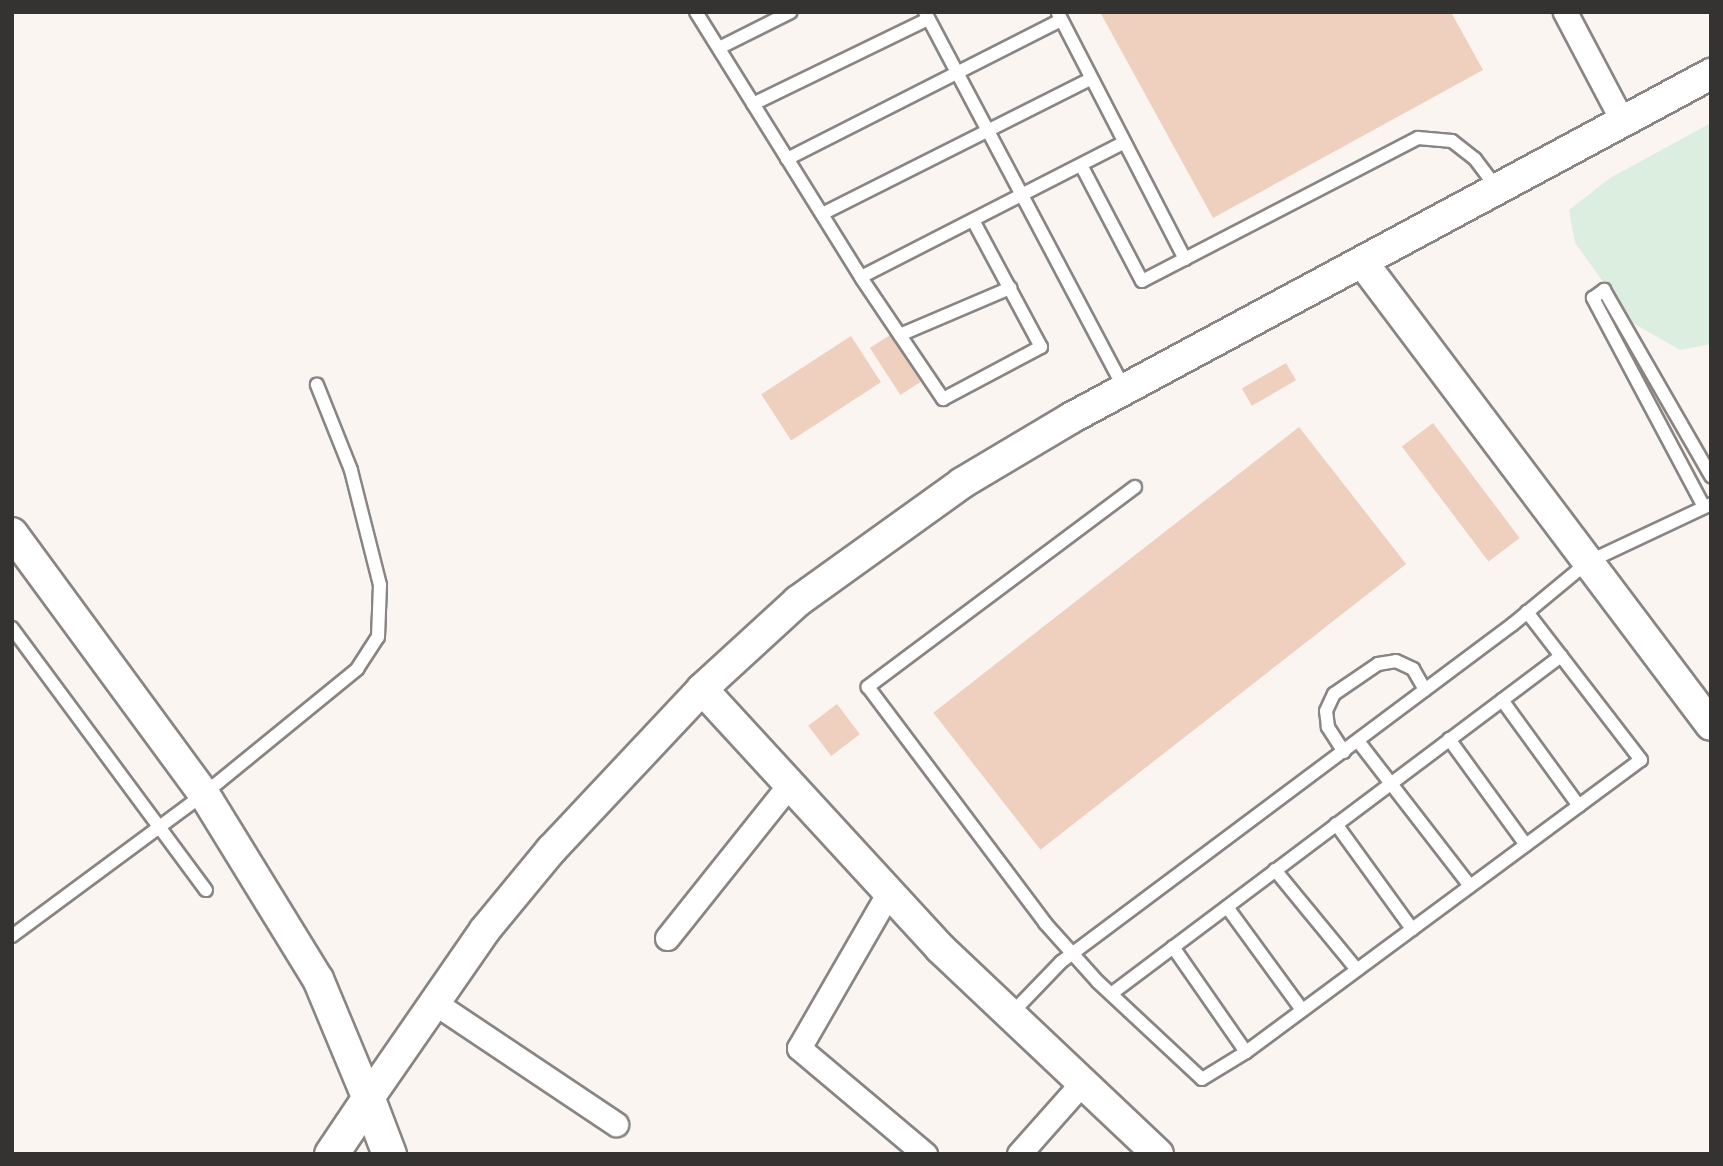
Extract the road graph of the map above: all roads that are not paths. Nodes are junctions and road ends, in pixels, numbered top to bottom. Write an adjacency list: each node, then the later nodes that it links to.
1 (696, 12): 6 (lane)
2 (791, 12): 6 (lane)
3 (1565, 12): 11 (street)
4 (927, 15): 7 (lane); 10 (lane)
5 (1060, 16): 7 (lane); 9 (lane)
6 (719, 48): 10 (lane)
7 (956, 70): 12 (lane); 14 (lane)
8 (1711, 75): 11 (street)
9 (1091, 79): 12 (lane); 13 (lane)
10 (753, 104): 14 (lane)
11 (1623, 122): 16 (street)
12 (986, 129): 17 (lane); 18 (lane)
13 (1123, 143): 15 (lane); 20 (lane)
14 (787, 159): 18 (lane)
15 (1082, 165): 17 (lane); 20 (lane)
16 (1498, 190): 20 (lane); 21 (street)
17 (1019, 196): 19 (lane); 25 (lane)
18 (822, 214): 22 (lane)
19 (973, 220): 22 (lane); 23 (lane)
20 (1185, 259)
21 (1363, 263): 25 (street); 31 (street)
22 (860, 277): 24 (lane)
23 (1010, 288): 24 (lane); 24 (lane)
24 (900, 335)
25 (1119, 378): 35 (street)
26 (317, 385): 44 (lane)
27 (1711, 476): 29 (lane)
28 (1135, 487): 58 (lane)
29 (1707, 505): 31 (lane)
30 (12, 533): 44 (street)
31 (1588, 562): 32 (lane); 38 (street)
32 (1527, 612): 34 (lane); 36 (lane)
33 (12, 628): 47 (lane)
34 (1561, 656): 37 (lane); 45 (lane)
35 (702, 689): 43 (street); 61 (street)
36 (1425, 690): 40 (lane); 41 (lane)
37 (1502, 700): 39 (lane); 45 (lane)
38 (1711, 725)
39 (1449, 739): 42 (lane); 48 (lane)
40 (1358, 741): 41 (lane); 42 (lane)
41 (1344, 752): 58 (lane)
42 (1390, 782): 46 (lane); 50 (lane)
43 (790, 784): 52 (street); 56 (street)
44 (204, 794): 47 (lane); 66 (street)
45 (1579, 806): 48 (lane)
46 (1335, 824): 49 (lane); 54 (lane)
47 (159, 829): 51 (lane); 55 (lane)
48 (1526, 845): 50 (lane)
49 (1275, 870): 53 (lane); 59 (lane)
50 (1470, 886): 54 (lane)
51 (206, 890)
52 (889, 892): 63 (street); 70 (street)
53 (1227, 907): 57 (lane); 62 (lane)
54 (1412, 929): 59 (lane)
55 (12, 936)
56 (667, 938)
57 (1173, 947): 60 (lane); 64 (lane)
58 (1074, 953): 60 (lane); 63 (lane)
59 (1357, 970): 62 (lane)
60 (1111, 994): 64 (lane)
61 (435, 1003): 66 (street); 67 (street)
62 (1302, 1010): 64 (lane)
63 (1011, 1014): 65 (street)
64 (1246, 1052)
65 (1083, 1083): 71 (street); 72 (street)
66 (368, 1100): 68 (main road); 69 (main road)
67 (616, 1124)
68 (331, 1154)
69 (389, 1154)
70 (925, 1154)
71 (1019, 1154)
72 (1158, 1154)

